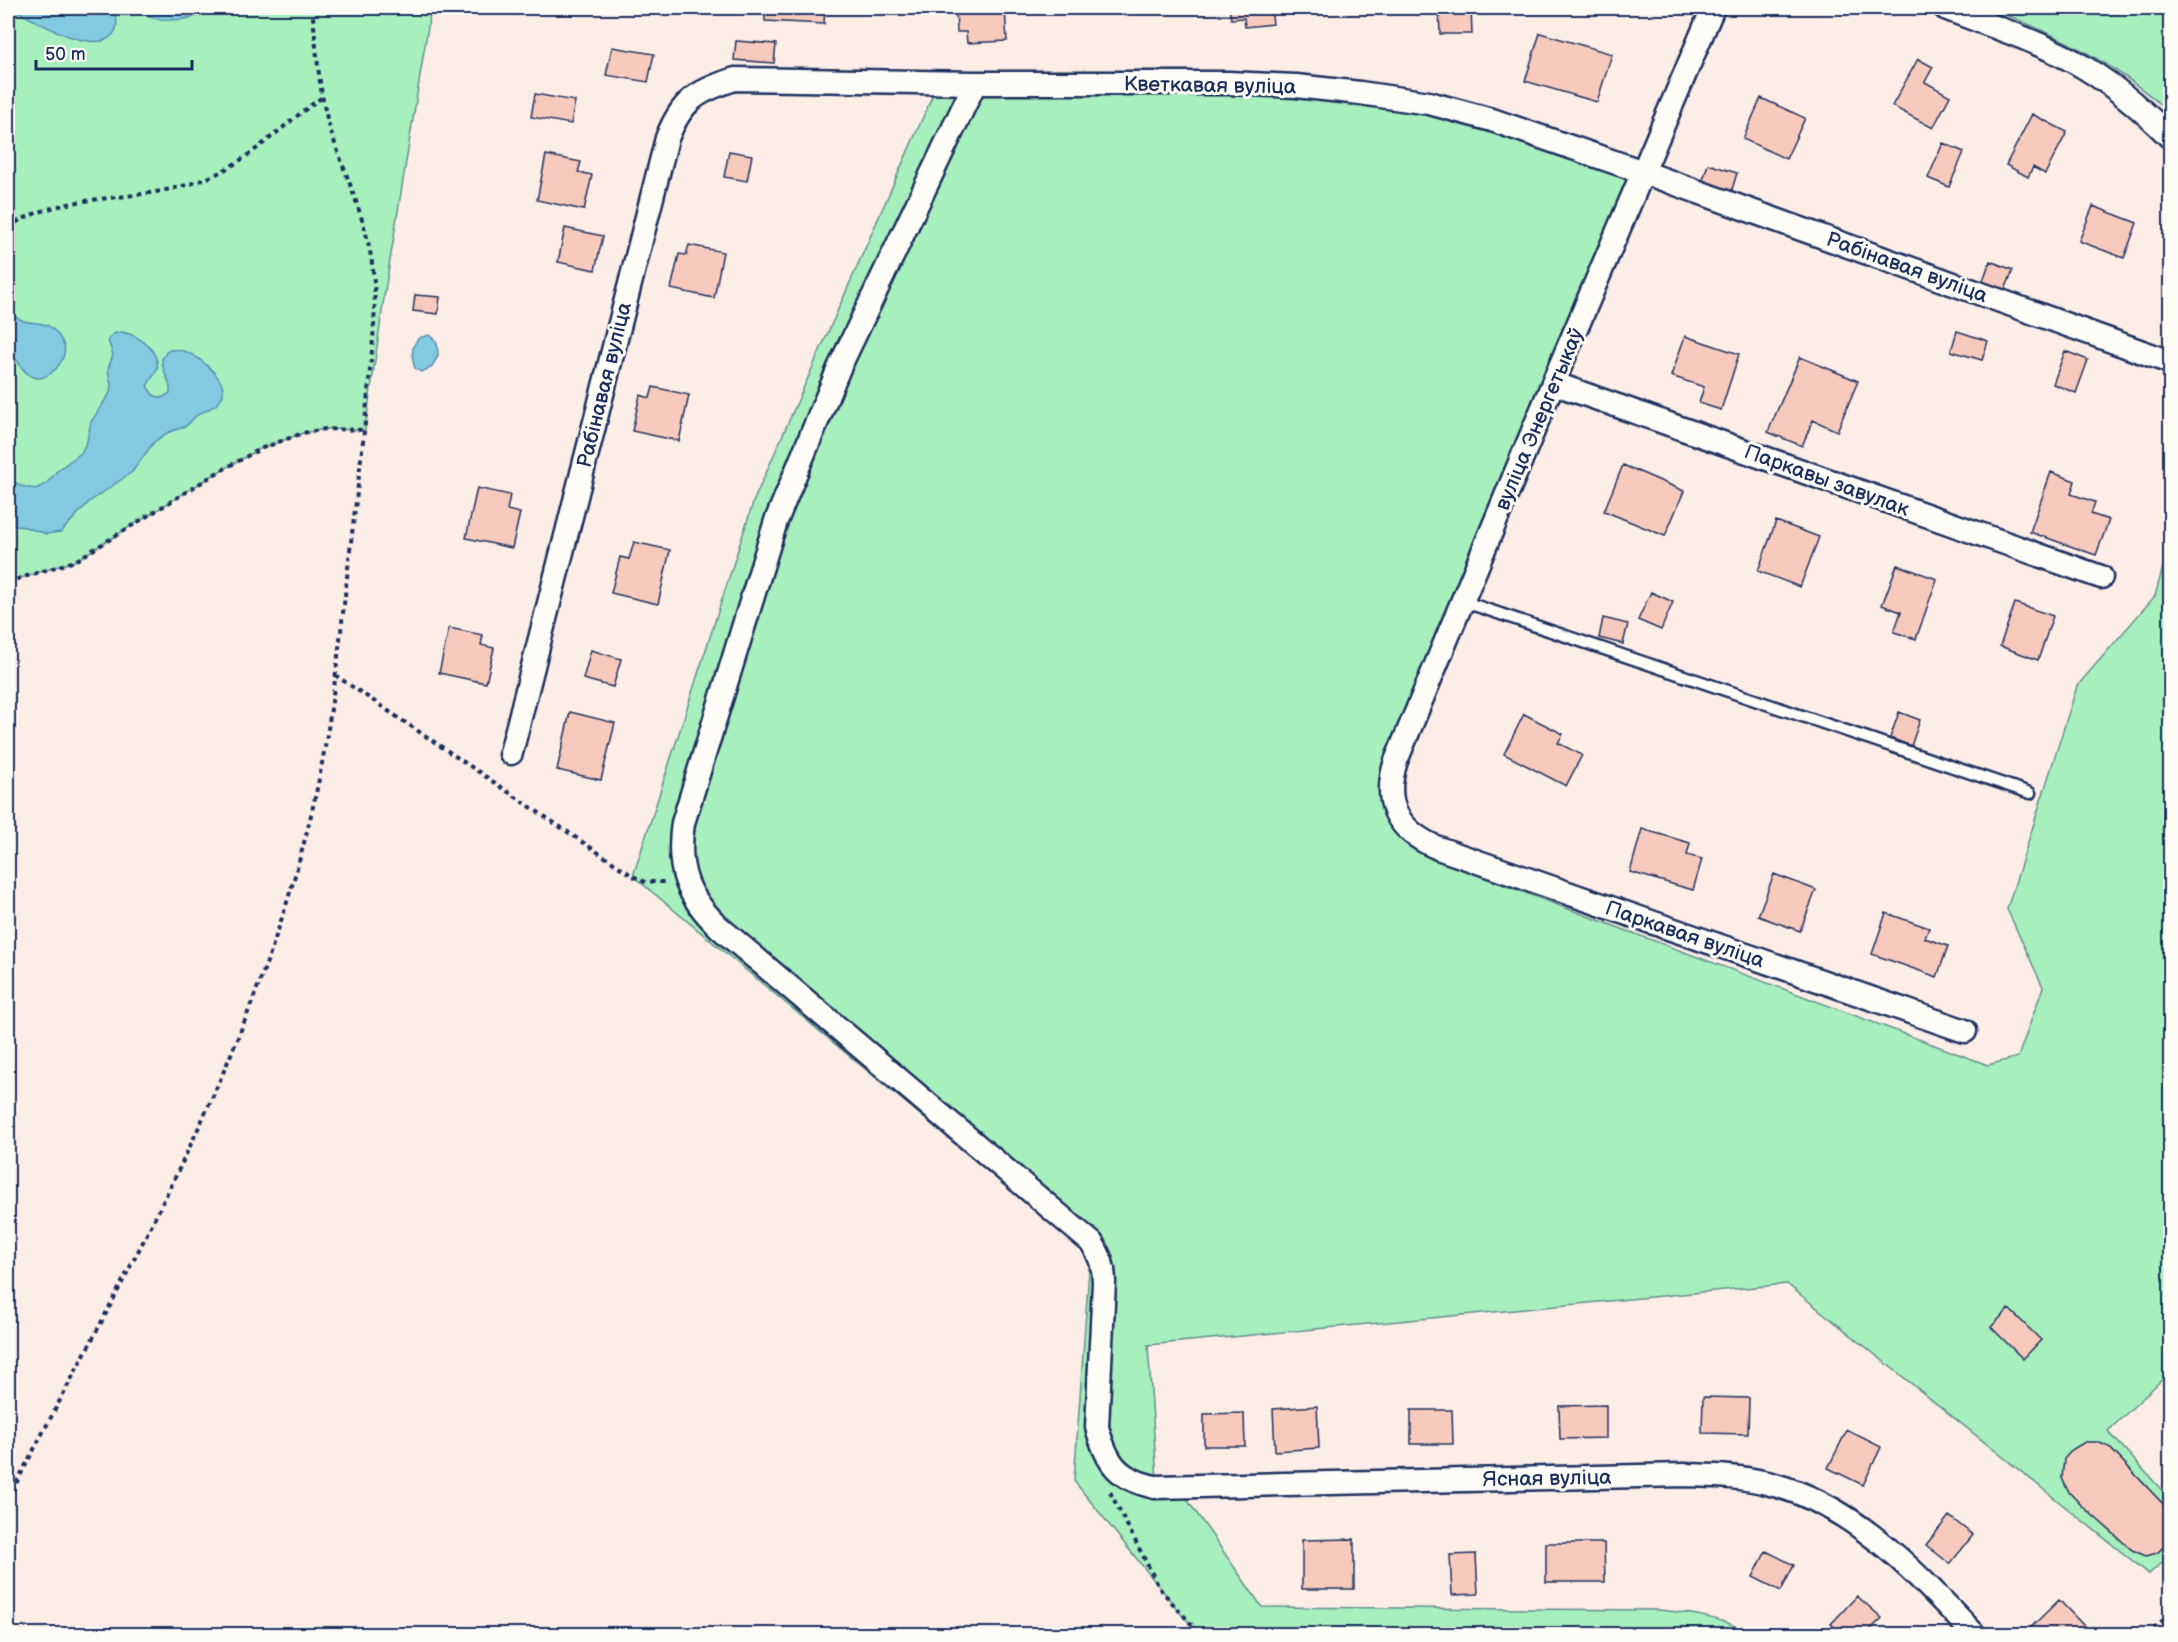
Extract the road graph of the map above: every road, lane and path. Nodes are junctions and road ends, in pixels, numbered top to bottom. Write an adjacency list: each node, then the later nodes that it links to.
1 (312, 8): 6 (path)
2 (1713, 8): 8 (street, вуліца Энергетыкаў)
3 (1945, 8): 7 (street)
4 (765, 79): 5 (street, Кветкавая вуліца); 17 (street, Рабінавая вуліца)
5 (975, 83): 8 (street, Кветкавая вуліца); 20 (street)
6 (321, 98): 9 (path); 12 (path)
7 (2170, 138)
8 (1643, 171): 10 (street, Рабінавая вуліца); 11 (street, вуліца Энергетыкаў)
9 (8, 227)
10 (2170, 362)
11 (1553, 383): 13 (street, Паркавы завулак); 15 (street, вуліца Энергетыкаў)
12 (365, 430): 14 (path); 16 (path)
13 (2101, 578)
14 (8, 582)
15 (1462, 601): 18 (lane); 19 (street, вуліца Энергетыкаў)
16 (335, 675): 20 (path); 23 (path)
17 (511, 753)
18 (2030, 793)
19 (1408, 831): 21 (street, Паркавая вуліца)
20 (685, 878): 26 (street, Ясная вуліца)
21 (1965, 1031)
22 (1108, 1486): 25 (path)
23 (8, 1499)
24 (2170, 1614): 27 (path)
25 (1200, 1635)
26 (1974, 1635)
27 (2147, 1635)

